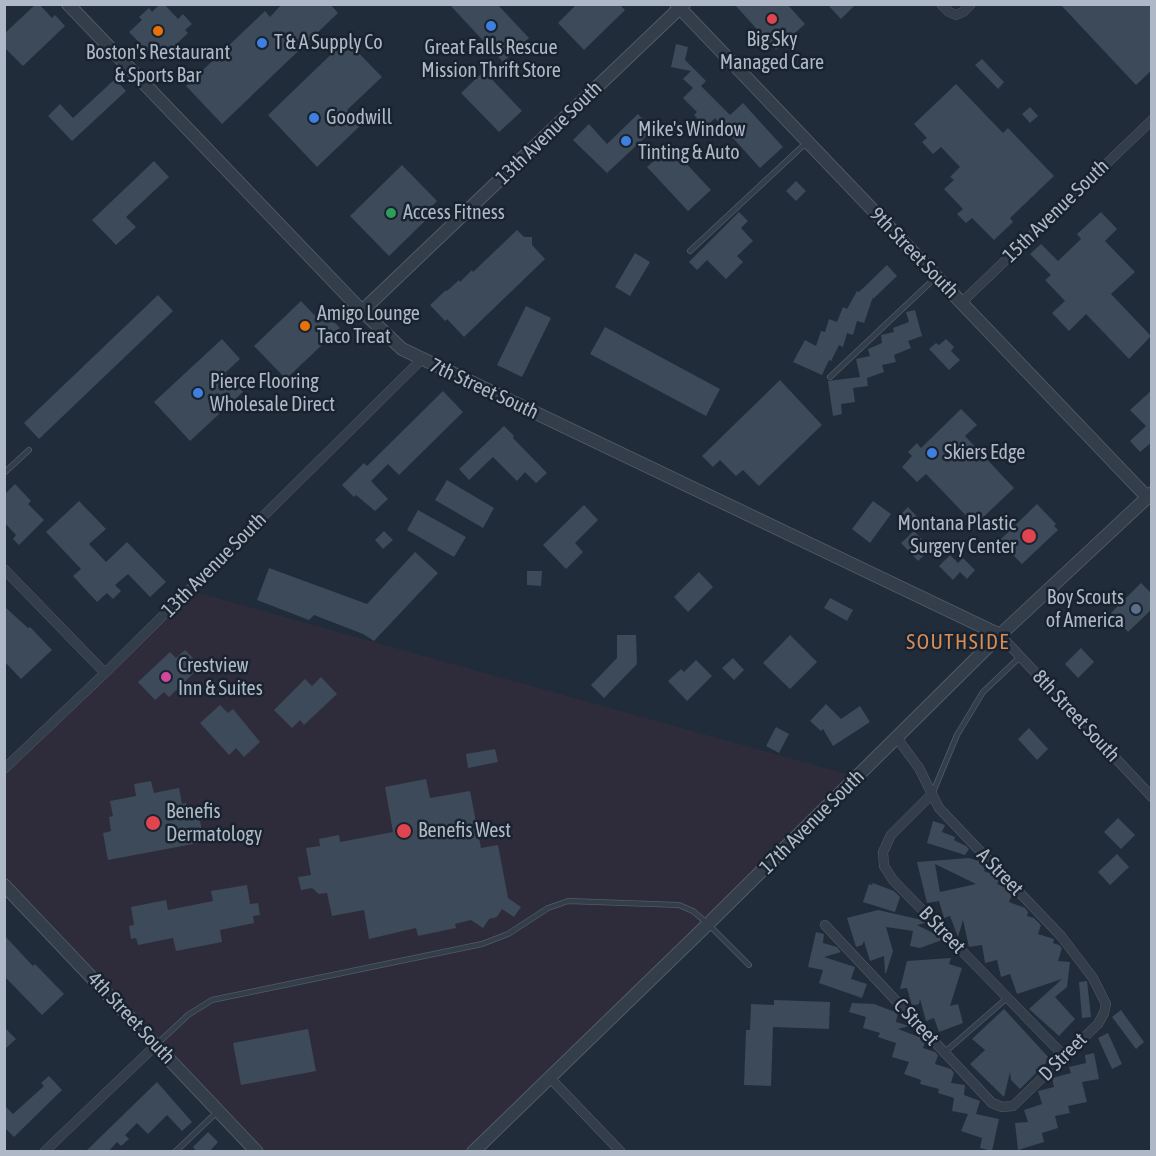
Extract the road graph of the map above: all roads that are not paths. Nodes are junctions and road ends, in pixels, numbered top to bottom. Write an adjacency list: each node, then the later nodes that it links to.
1 (68, 4): 10 (street, 7th Street South)
2 (941, 4): 3 (street)
3 (971, 4)
4 (680, 6): 6 (street, 9th Street South); 10 (street, 13th Avenue South)
5 (1152, 120): 9 (street, 15th Avenue South)
6 (807, 142): 7 (lane); 8 (street, 9th Street South)
7 (690, 251)
8 (936, 277): 9 (street, 9th Street South); 12 (lane)
9 (961, 303): 15 (street, 9th Street South)
10 (362, 311): 11 (street, 7th Street South)
11 (421, 360): 17 (street, 7th Street South); 19 (street, 13th Avenue South)
12 (830, 377)
13 (29, 450): 14 (lane)
14 (4, 473)
15 (1150, 498): 17 (street, 17th Avenue South)
16 (4, 569): 19 (street)
17 (1000, 635): 18 (street, 8th Street South); 20 (street, 17th Avenue South)
18 (1021, 657): 22 (lane); 23 (street, 8th Street South)
19 (105, 672): 21 (street, 13th Avenue South)
20 (897, 738): 22 (street, A Street); 25 (street, 17th Avenue South)
21 (4, 769)
22 (932, 794): 28 (street, B Street); 29 (street, A Street)
23 (1152, 797)
24 (6, 888): 30 (street, 4th Street South)
25 (708, 924): 27 (lane); 30 (lane); 33 (street, 17th Avenue South)
26 (825, 925): 31 (street, C Street)
27 (749, 965)
28 (1007, 998): 31 (lane); 32 (street, B Street)
29 (1106, 1004): 32 (street, D Street)
30 (157, 1044): 35 (street, 4th Street South); 36 (street)
31 (945, 1052): 34 (street, C Street)
32 (1065, 1057): 34 (street, D Street)
33 (549, 1077): 39 (street, 17th Avenue South); 40 (street)
34 (1013, 1106)
35 (218, 1111): 37 (lane); 38 (street, 4th Street South)
36 (44, 1152)
37 (175, 1152)
38 (257, 1152)
39 (473, 1152)
40 (621, 1152)

